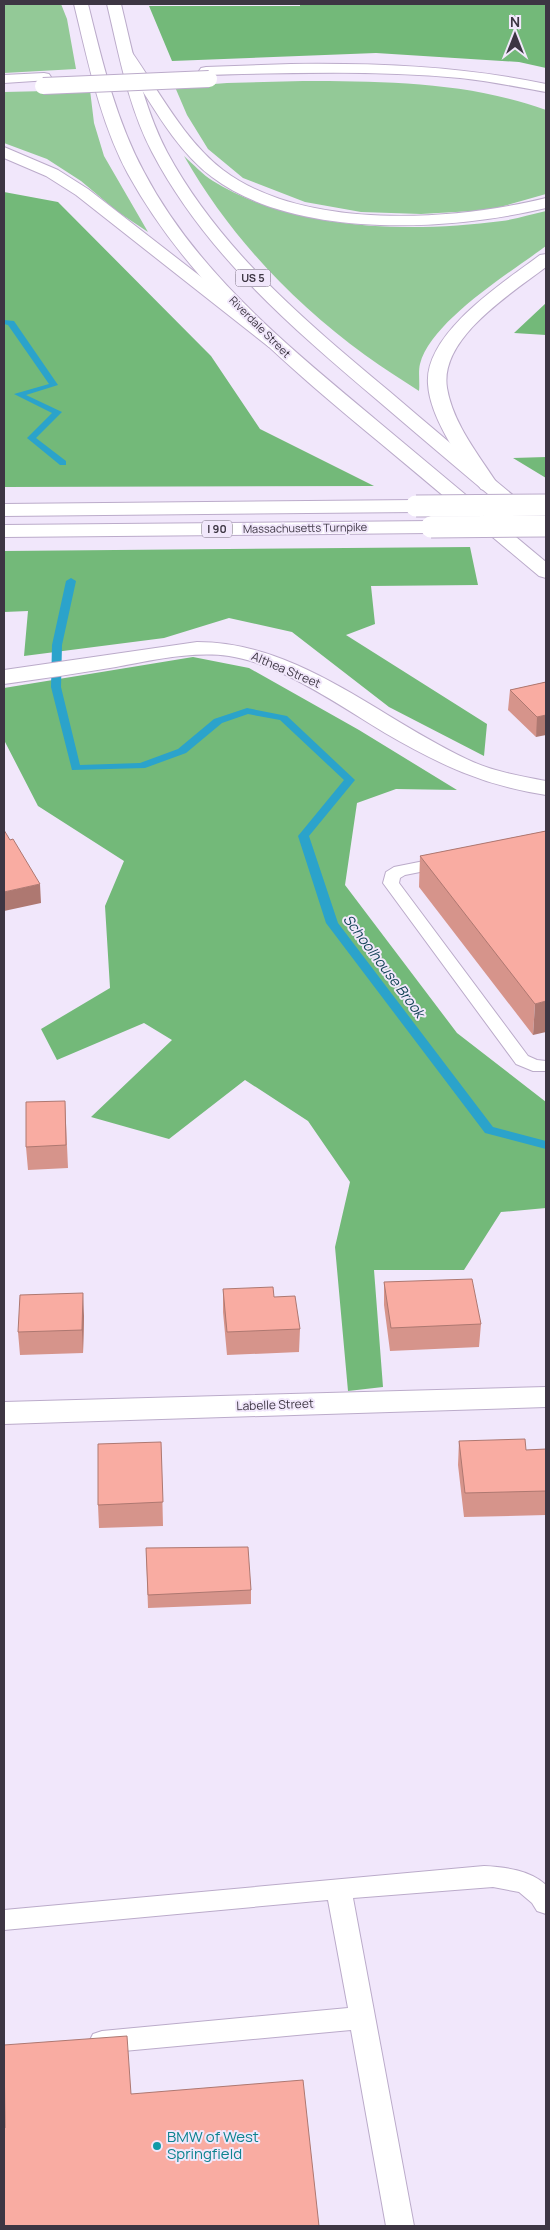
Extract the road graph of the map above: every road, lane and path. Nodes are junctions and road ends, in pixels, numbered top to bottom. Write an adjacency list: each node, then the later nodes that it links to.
1 (81, 4): 13 (main road, Riverdale Street / US 5)
2 (114, 4): 3 (main road, US 5)
3 (126, 54): 11 (main road); 14 (main road, US 5)
4 (208, 75): 6 (main road, bridge); 8 (main road); 9 (main road)
5 (4, 79): 6 (main road)
6 (43, 81): 7 (main road)
7 (4, 87)
8 (546, 88)
9 (546, 103)
10 (4, 152): 13 (main road)
11 (546, 203)
12 (546, 259): 14 (main road)
13 (275, 343): 20 (main road, Riverdale Street / US 5)
14 (488, 485): 19 (main road, US 5)
15 (546, 505): 16 (main road, Massachusetts Turnpike / I 90, bridge)
16 (4, 510)
17 (546, 526): 18 (main road, Massachusetts Turnpike / I 90, bridge)
18 (4, 531)
19 (546, 532)
20 (546, 572)
21 (4, 678): 22 (main road, Althea Street)
22 (546, 788)
23 (461, 858): 24 (lane)
24 (546, 1066)
25 (546, 1397): 26 (main road, Labelle Street)
26 (4, 1413)
27 (340, 1889): 28 (lane); 29 (lane); 30 (lane)
28 (546, 1904)
29 (4, 1920)
30 (363, 2018): 31 (lane); 32 (lane)
31 (81, 2044)
32 (400, 2226)

